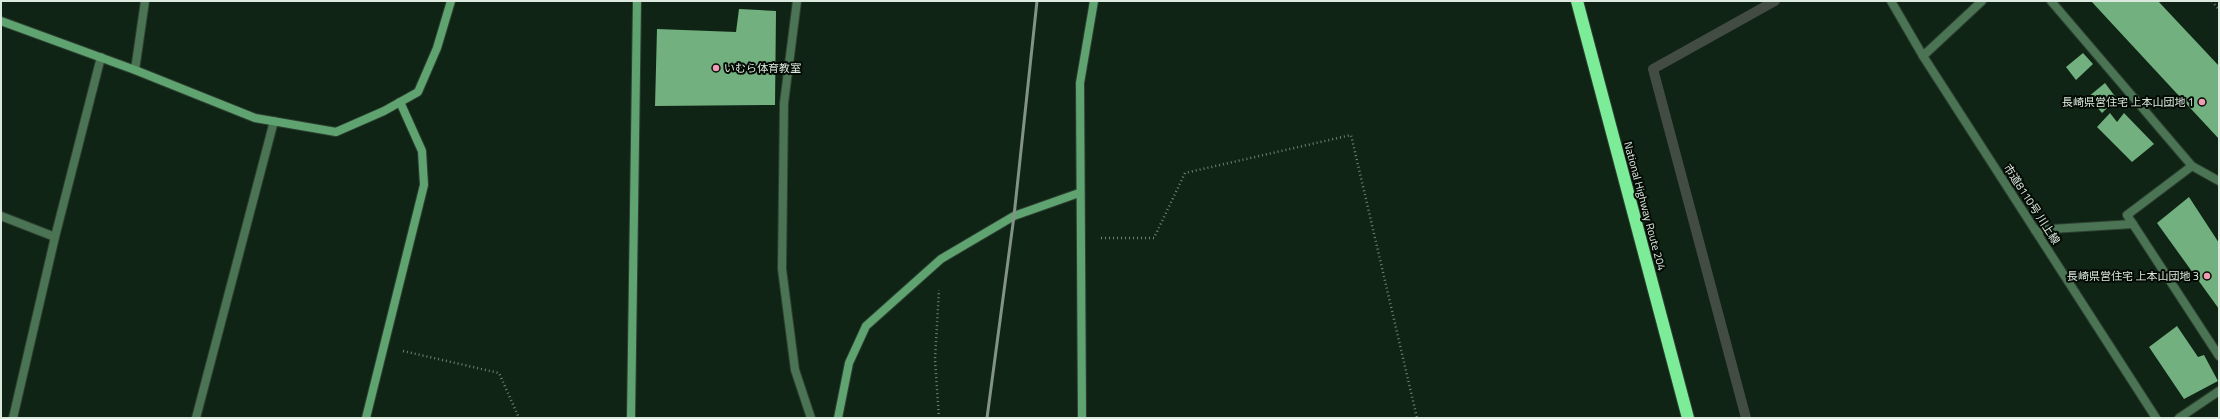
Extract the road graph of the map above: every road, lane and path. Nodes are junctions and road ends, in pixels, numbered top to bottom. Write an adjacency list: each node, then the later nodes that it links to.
1 (145, 1): 15 (street)
2 (451, 1): 16 (street)
3 (637, 1): 34 (street)
4 (797, 1): 35 (street)
5 (1094, 1): 20 (street)
6 (1577, 1): 40 (highway, National Highway Route 204)
7 (1891, 1): 13 (street, 市道8110号 川上線)
8 (1982, 1): 13 (street)
9 (2051, 1): 18 (street)
10 (2212, 1): 11 (path)
11 (2219, 10)
12 (1, 21): 14 (street)
13 (1923, 56): 23 (street, 市道8110号 川上線)
14 (101, 57): 15 (street); 24 (street)
15 (135, 70): 17 (street)
16 (400, 102): 17 (street); 27 (street)
17 (274, 121): 31 (street)
18 (2192, 166): 19 (street); 22 (street)
19 (2219, 181)
20 (1080, 193): 25 (street); 26 (street)
21 (1, 216): 24 (street)
22 (2133, 224): 23 (street); 28 (street)
23 (2035, 230): 41 (street, 市道8110号 川上線)
24 (55, 237): 30 (street)
25 (1080, 237): 38 (street); 39 (path)
26 (941, 259): 36 (street); 37 (path)
27 (383, 346): 32 (street); 33 (path)
28 (2219, 356)
29 (2219, 391): 42 (street)
30 (13, 418)
31 (196, 418)
32 (366, 418)
33 (518, 418)
34 (631, 418)
35 (812, 418)
36 (838, 418)
37 (939, 418)
38 (1082, 418)
39 (1417, 418)
40 (1688, 418)
41 (2156, 418)
42 (2179, 418)

